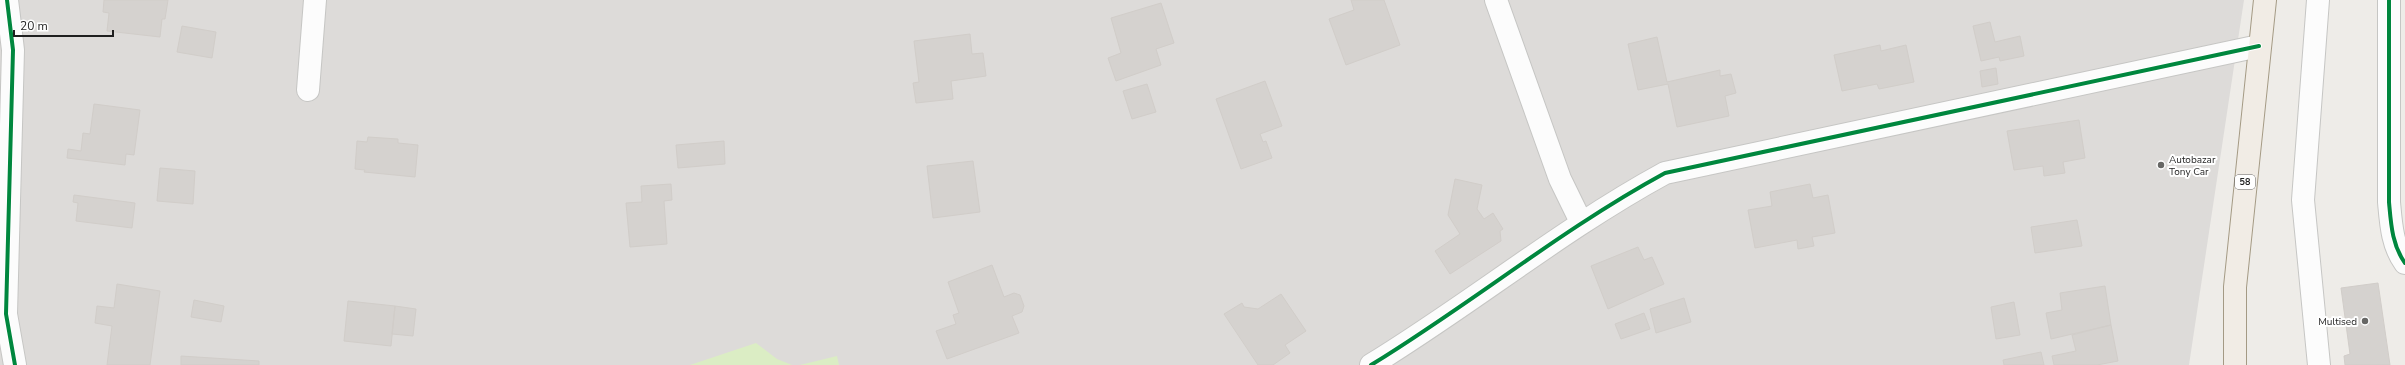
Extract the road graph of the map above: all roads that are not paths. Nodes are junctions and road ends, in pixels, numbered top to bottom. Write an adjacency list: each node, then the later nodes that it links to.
1 (7, 0): 11 (street)
2 (315, 0): 8 (street)
3 (2265, 0): 7 (main road, 58)
4 (2318, 0): 14 (street)
5 (2389, 0): 10 (street)
6 (1500, 3): 9 (street)
7 (2259, 46): 9 (street); 13 (main road, 58)
8 (308, 90)
9 (1582, 222): 12 (street)
10 (2405, 263)
11 (15, 365)
12 (1371, 365)
13 (2235, 365)
14 (2319, 365)

